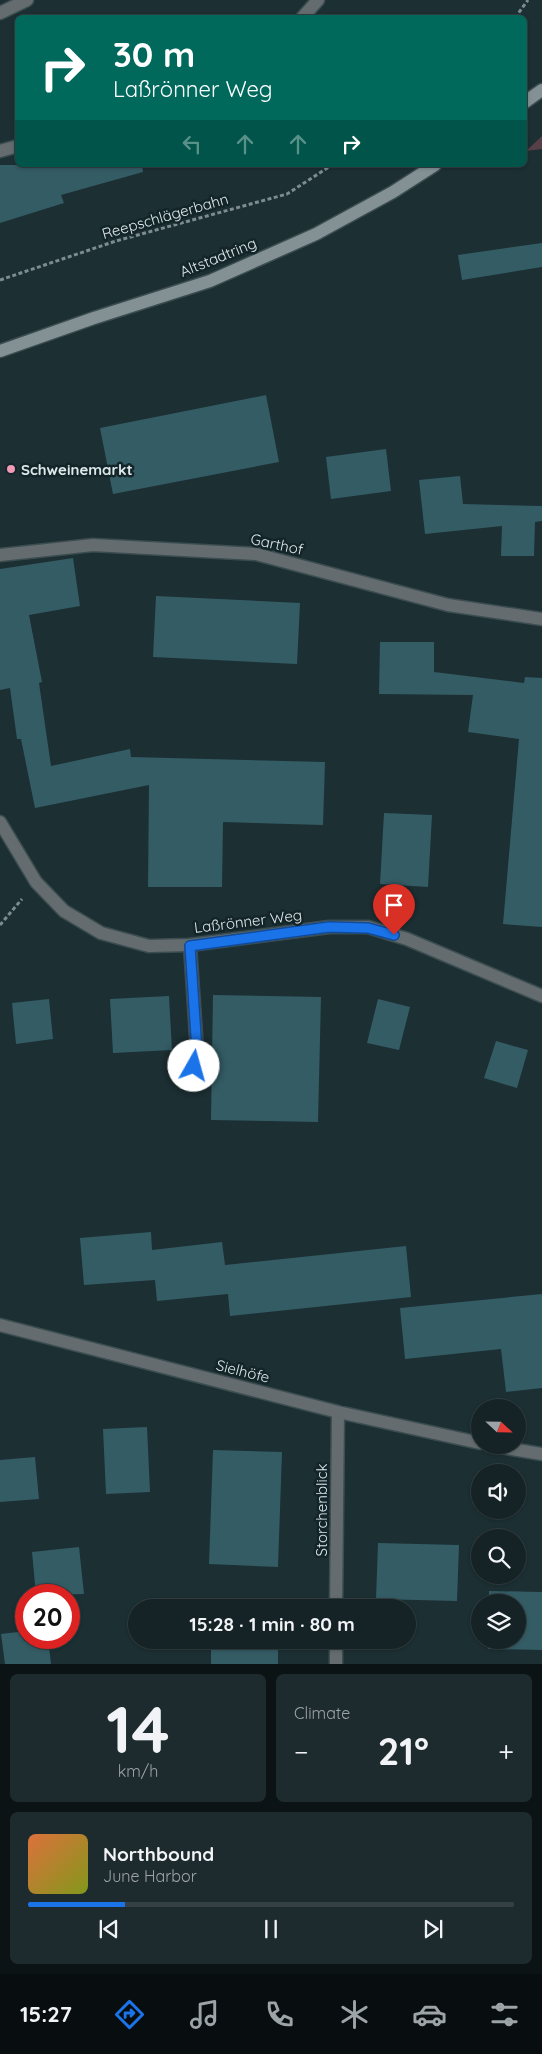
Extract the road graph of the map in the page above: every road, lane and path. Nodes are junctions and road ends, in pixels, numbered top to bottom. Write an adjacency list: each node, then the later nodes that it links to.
1 (26, 0): 4 (street)
2 (318, 0): 5 (street)
3 (528, 0): 6 (path)
4 (0, 13)
5 (305, 15)
6 (517, 15)
7 (542, 90): 8 (main road)
8 (527, 101)
9 (15, 147): 10 (street)
10 (0, 151)
11 (329, 167): 13 (path, Reepschlägerbahn)
12 (432, 167): 14 (main road, Altstadtring)
13 (0, 280)
14 (0, 351)
15 (0, 555): 16 (street, Garthof)
16 (542, 619)
17 (0, 822): 18 (street, Laßrönner Weg)
18 (36, 882): 19 (path); 20 (street, Laßrönner Weg)
19 (0, 925)
20 (190, 946): 21 (street, Laßrönner Weg); 22 (street)
21 (542, 996)
22 (183, 1071)
23 (0, 1325): 24 (street, Sielhöfe)
24 (338, 1412): 25 (street, Sielhöfe); 28 (street, Storchenblick)
25 (471, 1441)
26 (526, 1451): 27 (street)
27 (542, 1454)
28 (336, 1599)
29 (336, 1649): 30 (street)
30 (336, 1664)

